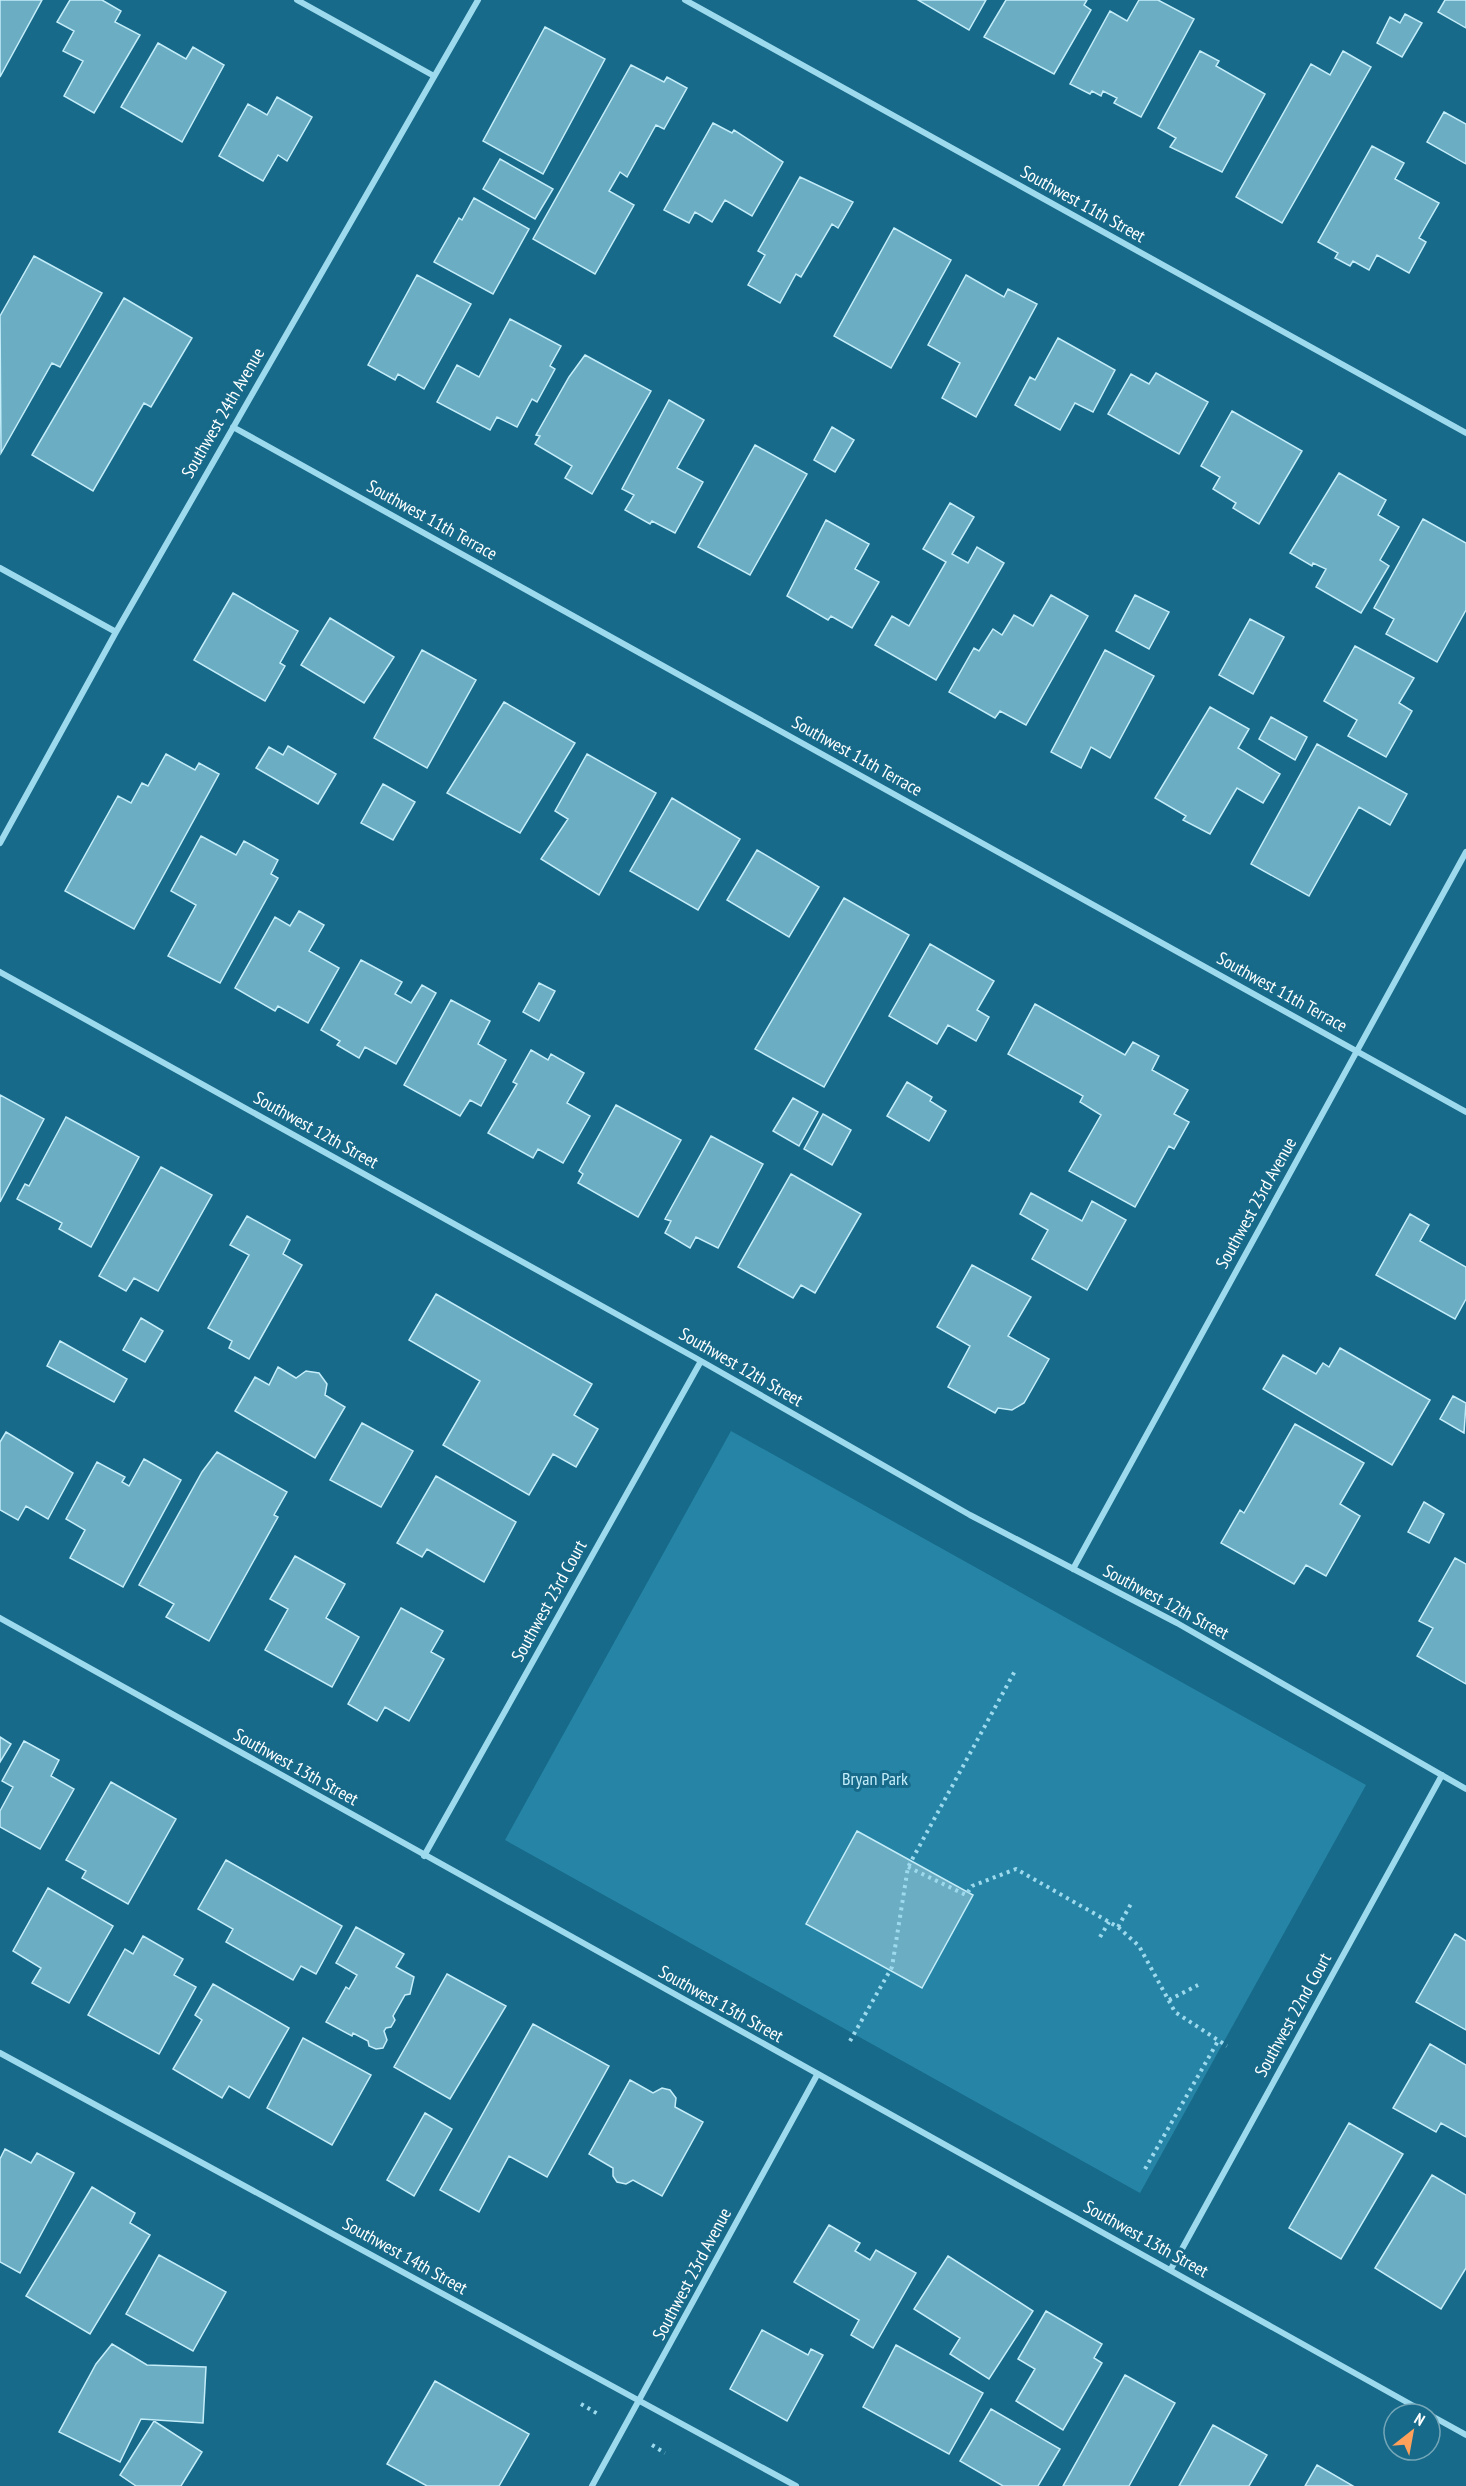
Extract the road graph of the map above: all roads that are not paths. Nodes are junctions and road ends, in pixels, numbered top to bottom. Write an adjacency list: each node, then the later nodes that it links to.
1 (297, 0): 4 (street)
2 (478, 0): 4 (street, Southwest 24th Avenue)
3 (685, 0): 6 (street, Southwest 11th Street)
4 (434, 76): 5 (street, Southwest 24th Avenue)
5 (233, 426): 8 (street, Southwest 24th Avenue); 12 (street, Southwest 11th Terrace)
6 (1466, 434)
7 (0, 568): 8 (street)
8 (116, 632): 9 (street, Southwest 24th Avenue)
9 (0, 843)
10 (1466, 852): 12 (street, Southwest 23rd Avenue)
11 (0, 972): 14 (street, Southwest 12th Street)
12 (1356, 1050): 13 (street, Southwest 11th Terrace); 15 (street, Southwest 23rd Avenue)
13 (1466, 1112)
14 (701, 1361): 15 (street, Southwest 12th Street); 19 (street, Southwest 23rd Court)
15 (1073, 1569): 17 (street, Southwest 12th Street)
16 (0, 1618): 19 (street, Southwest 13th Street)
17 (1442, 1775): 18 (street, Southwest 12th Street); 22 (street, Southwest 22nd Court)
18 (1466, 1789)
19 (424, 1856): 21 (street, Southwest 13th Street)
20 (0, 2053): 23 (street, Southwest 14th Street)
21 (817, 2075): 22 (street, Southwest 13th Street); 23 (street, Southwest 23rd Avenue)
22 (1171, 2269): 24 (street, Southwest 13th Street)
23 (641, 2401): 27 (street, Southwest 23rd Avenue); 28 (street, Southwest 14th Street)
24 (1408, 2402)
25 (1442, 2421): 26 (street, Southwest 13th Street)
26 (1466, 2435)
27 (592, 2486)
28 (796, 2486)

